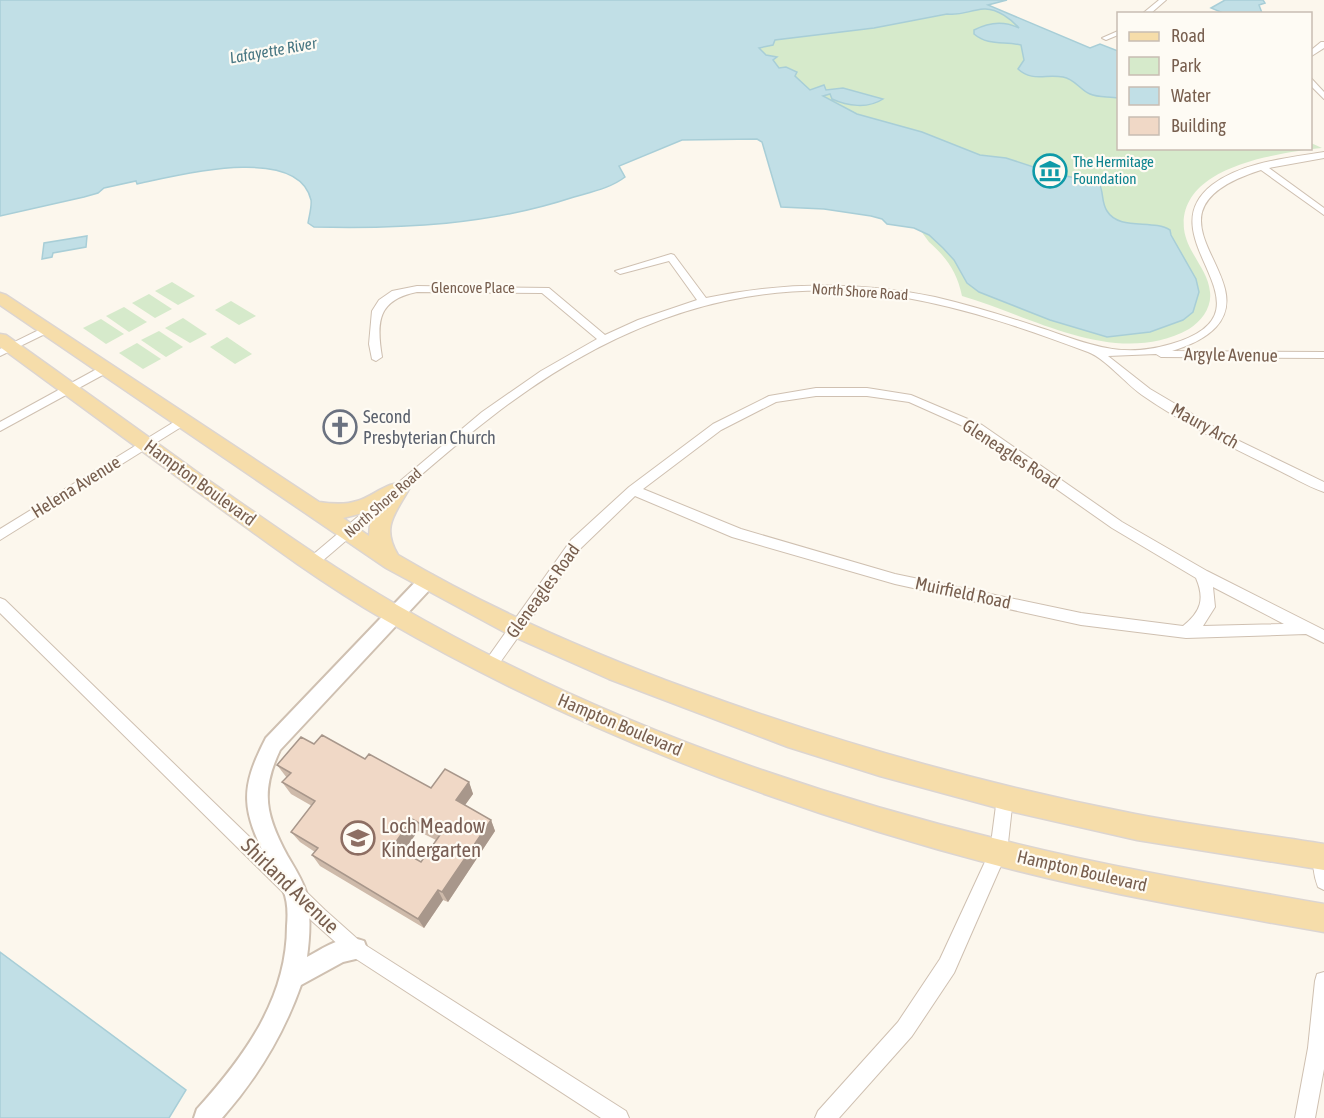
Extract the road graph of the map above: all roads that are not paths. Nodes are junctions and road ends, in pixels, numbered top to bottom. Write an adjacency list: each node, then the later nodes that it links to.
1 (1163, 0): 2 (street)
2 (1148, 12)
3 (1117, 34): 4 (street)
4 (1106, 38)
5 (1324, 44): 6 (street)
6 (1312, 54)
7 (1312, 82): 8 (street)
8 (1320, 99): 9 (street)
9 (1324, 104)
10 (1324, 155): 11 (street)
11 (1264, 168): 12 (street); 17 (street)
12 (1324, 212)
13 (620, 271): 15 (street)
14 (0, 298): 16 (main road)
15 (703, 301): 18 (street, North Shore Road); 20 (street, North Shore Road)
16 (47, 328): 19 (street); 25 (main road)
17 (1205, 332): 21 (street, North Shore Road); 22 (street)
18 (604, 340): 24 (street, Glencove Place); 31 (street, North Shore Road)
19 (4, 346): 26 (main road, Hampton Boulevard)
20 (1095, 351): 21 (street, North Shore Road); 30 (street, Maury Arch)
21 (1138, 353): 22 (street, Argyle Avenue)
22 (1228, 355): 23 (street, Argyle Avenue)
23 (1324, 355)
24 (375, 357)
25 (106, 368): 26 (street); 27 (main road)
26 (68, 389): 28 (street); 29 (main road, Hampton Boulevard)
27 (182, 420): 29 (street, Helena Avenue); 33 (main road)
28 (0, 427)
29 (145, 444): 35 (street, Helena Avenue); 37 (main road, Hampton Boulevard)
30 (1324, 487)
31 (399, 489): 33 (main road); 34 (street, North Shore Road); 36 (main road)
32 (633, 490): 38 (street, Gleneagles Road); 42 (street, Gleneagles Road); 44 (street, Muirfield Road)
33 (312, 509): 34 (main road)
34 (347, 533): 36 (main road); 37 (street, North Shore Road)
35 (0, 535)
36 (393, 562): 39 (main road)
37 (310, 563): 41 (main road, Hampton Boulevard)
38 (1202, 575): 43 (street, Gleneagles Road); 44 (street)
39 (427, 581): 41 (street); 42 (main road)
40 (0, 604): 50 (street, Shirland Avenue)
41 (393, 615): 46 (main road, Hampton Boulevard); 50 (street)
42 (516, 627): 46 (street, Gleneagles Road); 47 (main road)
43 (1305, 628): 44 (street, Muirfield Road); 45 (street, Gleneagles Road)
44 (1186, 632)
45 (1324, 637)
46 (489, 667): 48 (main road, Hampton Boulevard)
47 (1005, 798): 48 (street); 49 (main road)
48 (998, 852): 51 (main road, Hampton Boulevard); 57 (street)
49 (1323, 865)
50 (294, 890): 52 (street, Shirland Avenue); 53 (street)
51 (1324, 918)
52 (356, 949): 53 (street); 56 (street, Shirland Avenue)
53 (292, 977): 55 (street)
54 (1324, 981): 58 (street)
55 (206, 1118)
56 (619, 1118)
57 (825, 1118)
58 (1305, 1118)

